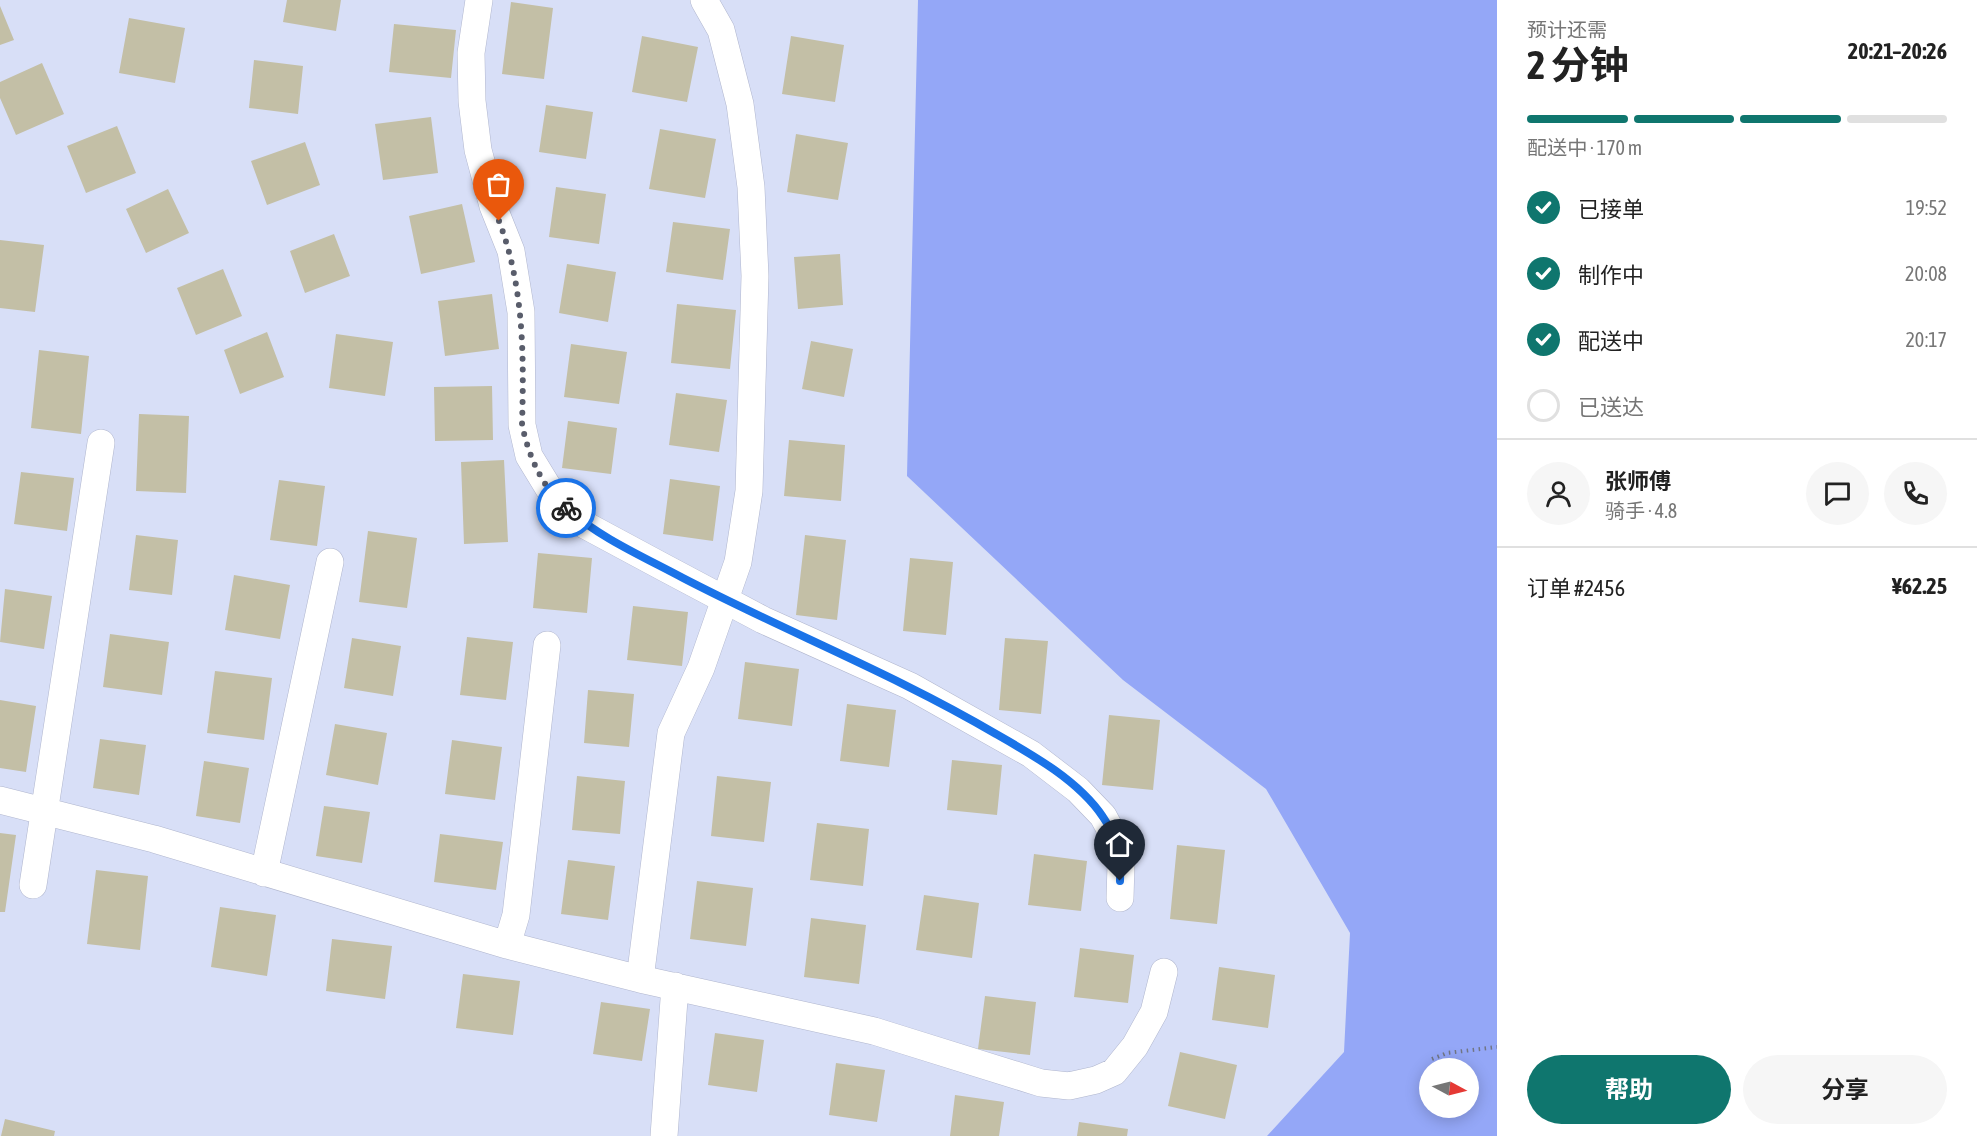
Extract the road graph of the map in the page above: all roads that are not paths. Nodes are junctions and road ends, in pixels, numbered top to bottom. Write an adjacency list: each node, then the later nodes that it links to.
1 (479, 0): 5 (lane)
2 (704, 0): 5 (lane)
3 (101, 443): 8 (lane)
4 (330, 562): 9 (lane)
5 (725, 600): 11 (lane); 14 (lane)
6 (547, 645): 12 (lane)
7 (0, 800): 8 (lane)
8 (45, 812): 9 (lane); 10 (lane)
9 (264, 873): 12 (lane)
10 (33, 885)
11 (1120, 898)
12 (507, 945): 14 (lane)
13 (1164, 972): 15 (lane)
14 (640, 979): 15 (lane)
15 (675, 986): 16 (lane)
16 (664, 1136)

